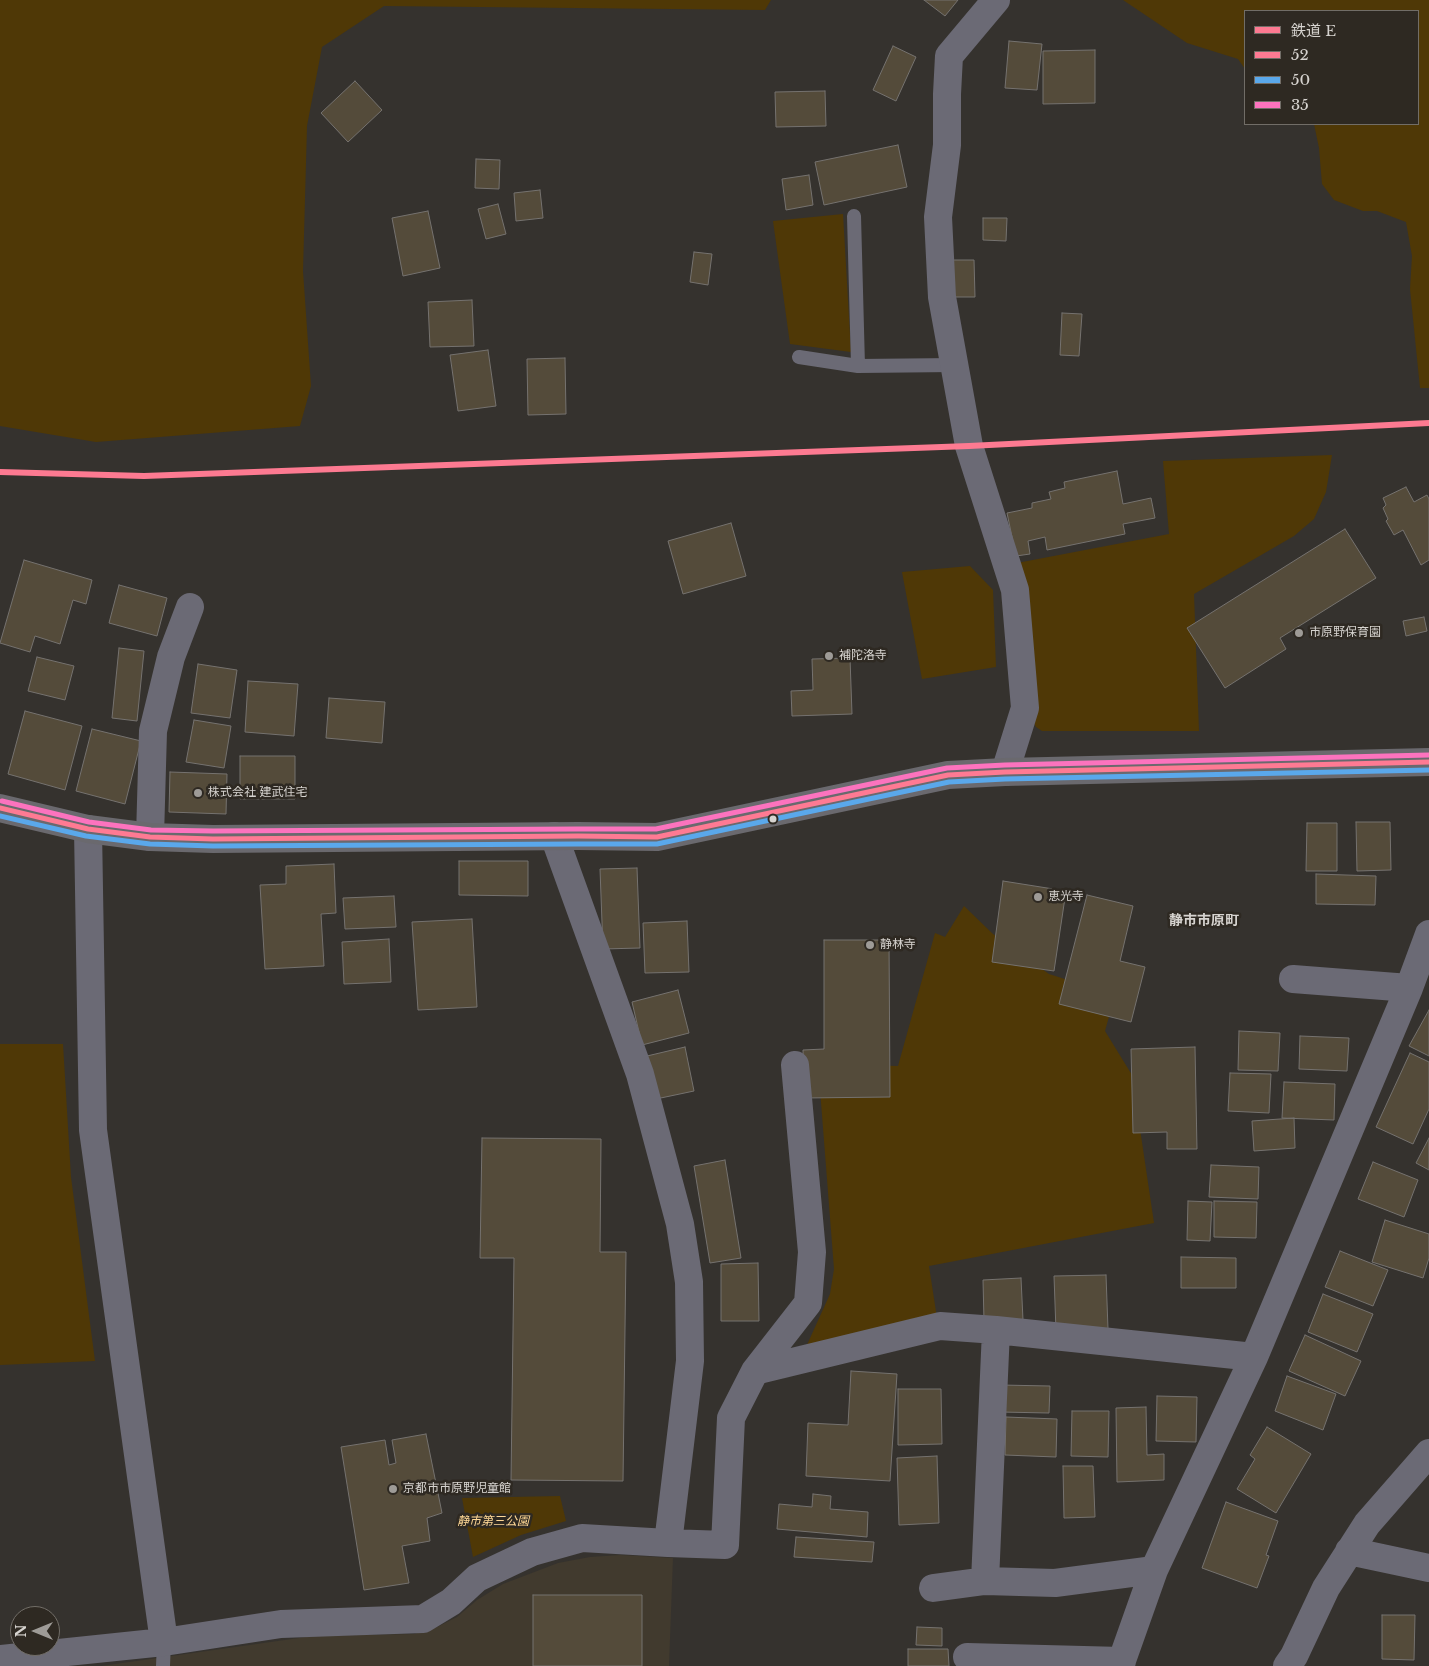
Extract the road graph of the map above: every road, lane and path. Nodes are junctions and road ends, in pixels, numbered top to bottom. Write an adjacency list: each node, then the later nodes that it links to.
1 (996, 0): 4 (street)
2 (854, 216): 5 (lane)
3 (799, 357): 5 (lane)
4 (954, 365): 5 (lane); 8 (street)
5 (858, 366)
6 (190, 607): 12 (street)
7 (1429, 762): 8 (main road)
8 (1005, 772): 11 (main road)
9 (0, 808): 10 (main road)
10 (88, 829): 12 (main road); 27 (street)
11 (554, 836): 12 (main road); 21 (street)
12 (150, 837)
13 (1429, 934): 15 (street)
14 (1293, 979): 15 (street)
15 (1409, 988): 18 (street)
16 (795, 1065): 19 (street)
17 (996, 1330): 18 (street); 19 (street); 25 (street)
18 (1254, 1357): 24 (street)
19 (756, 1371): 21 (street)
20 (1429, 1453): 22 (street)
21 (668, 1543): 27 (street)
22 (1349, 1552): 23 (street); 31 (street)
23 (1429, 1568)
24 (1154, 1570): 25 (street); 30 (street)
25 (986, 1581): 26 (street)
26 (933, 1588)
27 (164, 1654): 29 (street)
28 (968, 1657): 30 (street)
29 (0, 1659)
30 (1121, 1664)
31 (1287, 1666)

